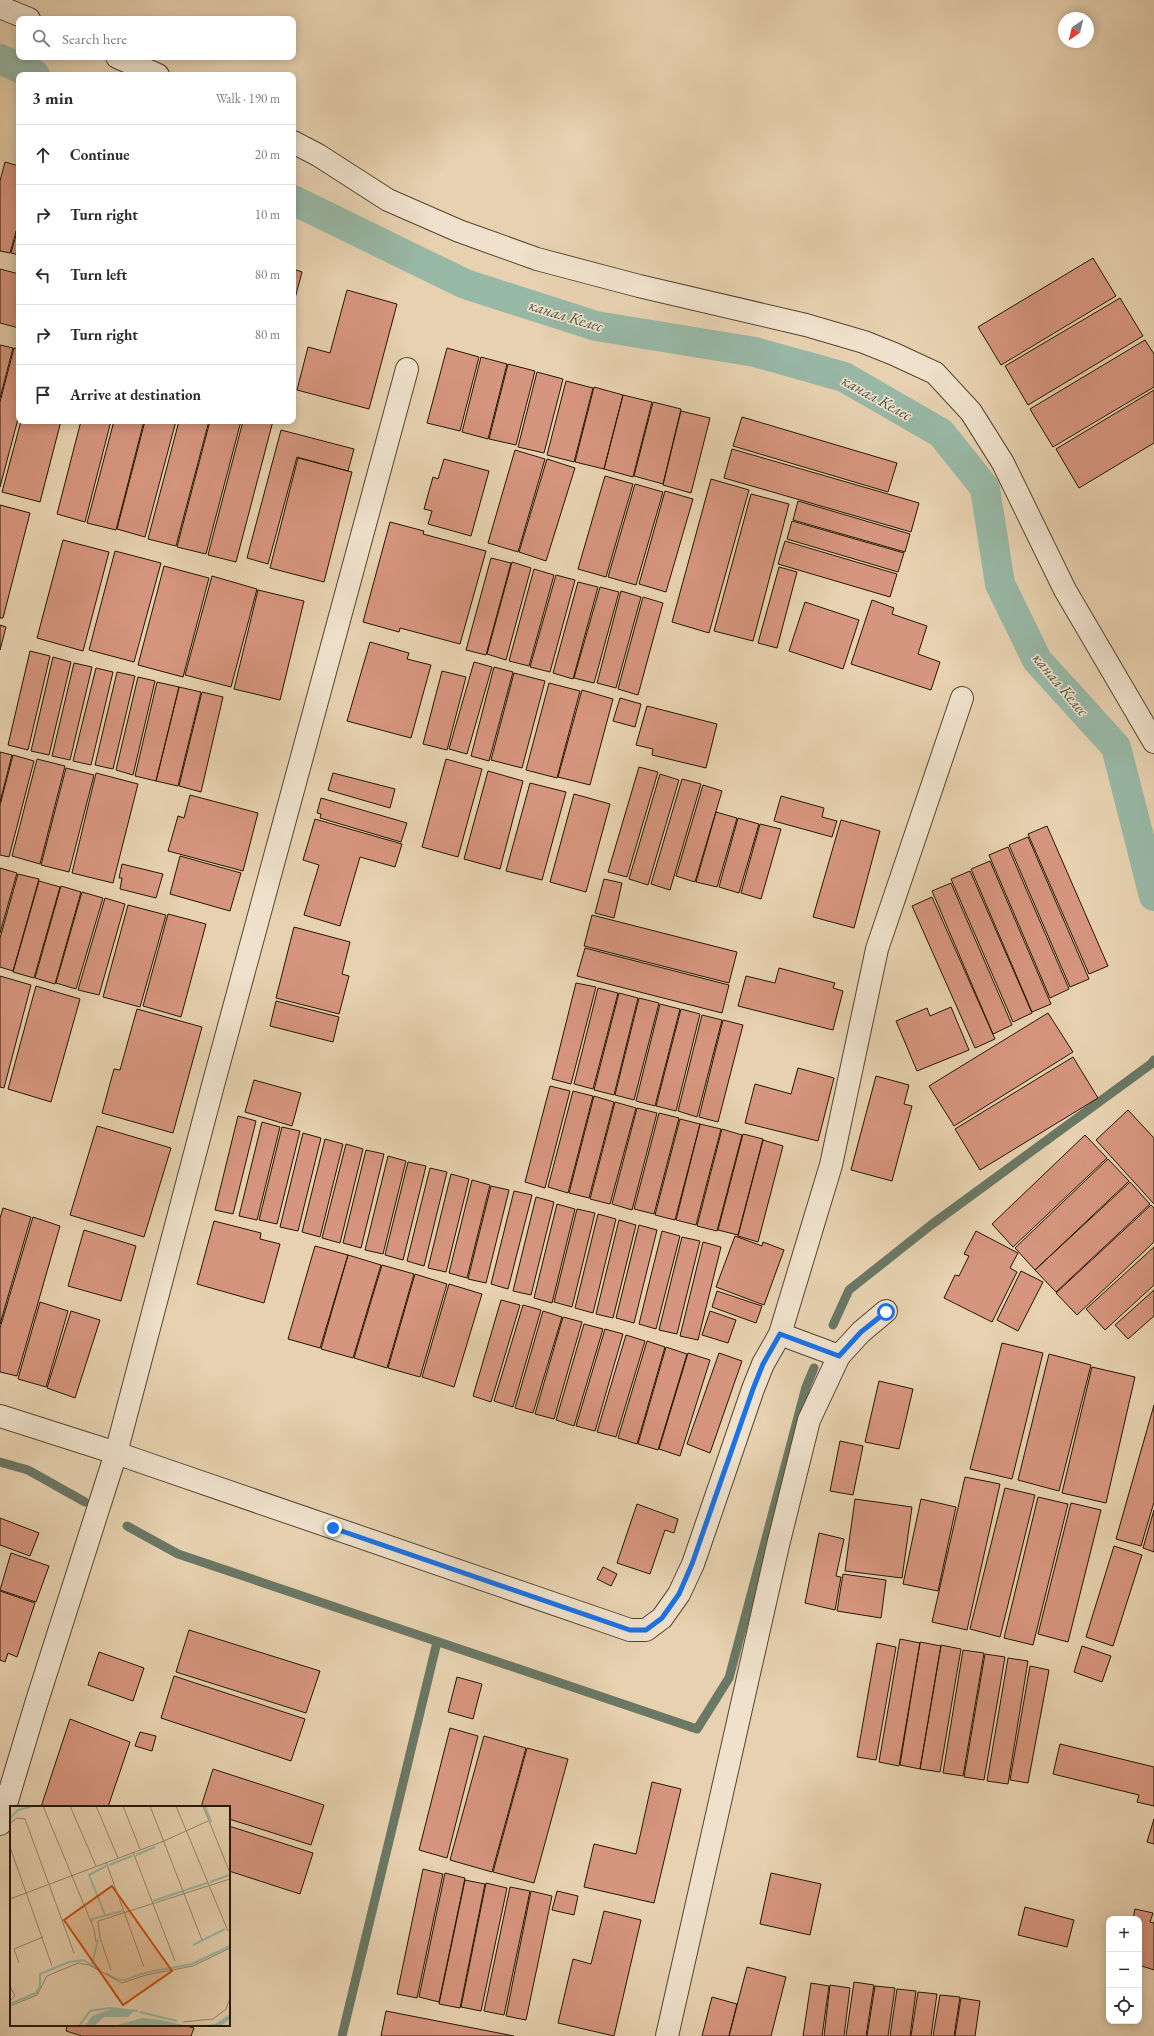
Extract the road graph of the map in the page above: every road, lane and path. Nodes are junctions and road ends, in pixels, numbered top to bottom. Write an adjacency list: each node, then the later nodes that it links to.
1 (0, 7): 2 (street)
2 (22, 16)
3 (124, 60): 4 (street)
4 (151, 72)
5 (296, 144): 8 (street)
6 (407, 369): 13 (street)
7 (962, 698): 10 (street)
8 (1154, 742)
9 (886, 1312): 11 (street)
10 (780, 1334): 11 (street); 13 (street)
11 (839, 1356): 15 (street)
12 (0, 1416): 13 (street)
13 (116, 1453): 14 (street)
14 (0, 1824)
15 (667, 2036)

